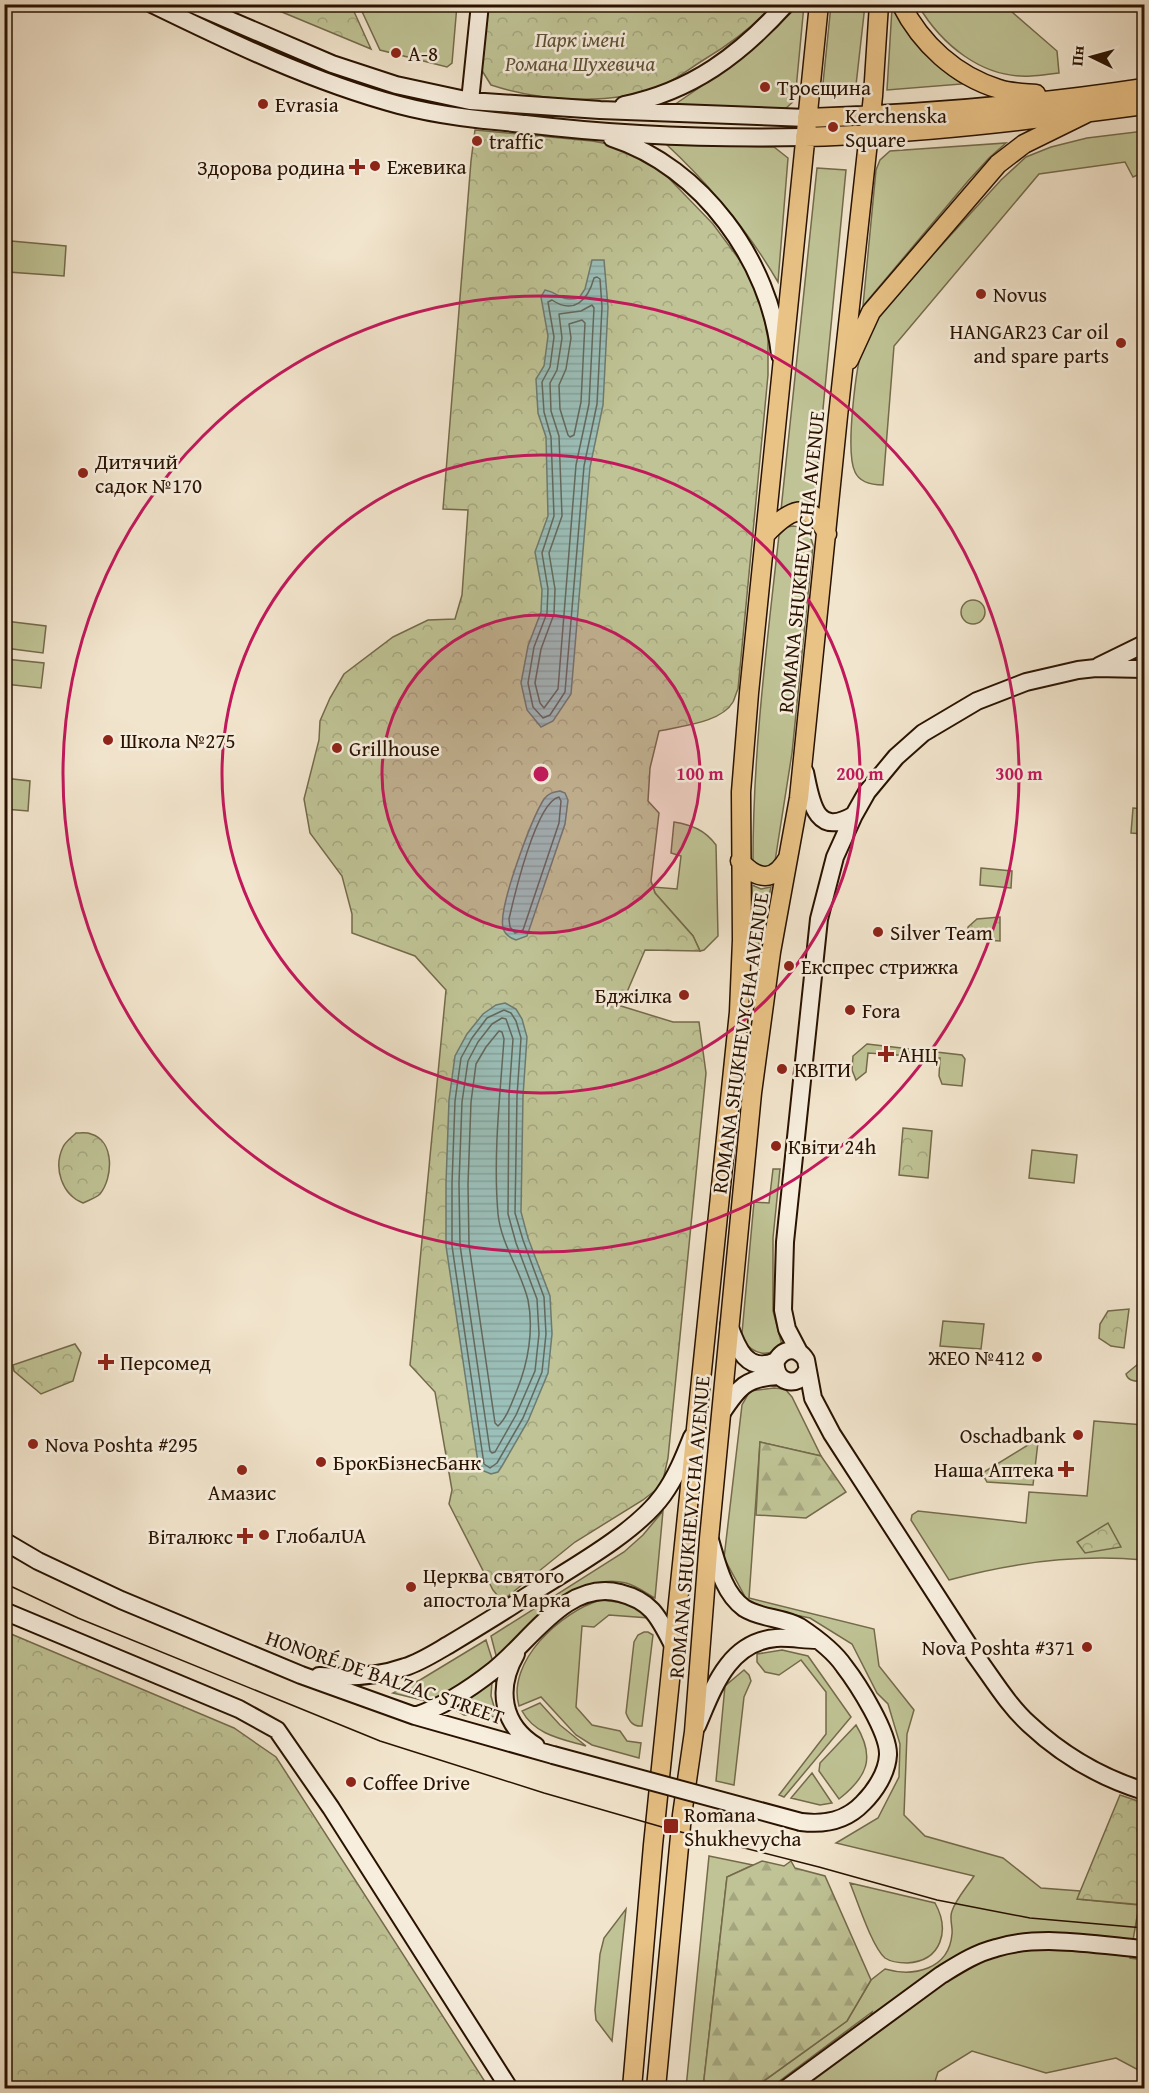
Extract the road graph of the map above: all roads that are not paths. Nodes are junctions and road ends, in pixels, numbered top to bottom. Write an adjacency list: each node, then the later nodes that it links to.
1 (152, 4): 16 (main road)
2 (192, 4): 10 (main road)
3 (480, 4): 10 (main road)
4 (786, 4): 12 (main road)
5 (819, 4): 15 (main road, ROMANA SHUKHEVYCHA AVENUE)
6 (879, 4): 14 (main road, ROMANA SHUKHEVYCHA AVENUE)
7 (901, 4): 9 (main road)
8 (1144, 88): 9 (main road)
9 (1071, 99): 14 (main road)
10 (470, 101): 12 (main road)
11 (1144, 105): 13 (main road)
12 (600, 110): 15 (main road)
13 (1087, 113): 17 (main road); 19 (main road)
14 (871, 116): 15 (main road); 17 (main road, ROMANA SHUKHEVYCHA AVENUE)
15 (806, 128): 16 (main road); 17 (main road); 18 (main road, ROMANA SHUKHEVYCHA AVENUE)
16 (594, 132): 18 (main road)
17 (869, 135): 19 (main road, ROMANA SHUKHEVYCHA AVENUE)
18 (782, 376): 20 (main road, ROMANA SHUKHEVYCHA AVENUE)
19 (842, 378): 21 (main road, ROMANA SHUKHEVYCHA AVENUE)
20 (766, 534): 21 (main road); 28 (main road, ROMANA SHUKHEVYCHA AVENUE)
21 (827, 534): 25 (main road, ROMANA SHUKHEVYCHA AVENUE)
22 (1144, 644): 23 (main road)
23 (1096, 668): 24 (main road); 26 (main road)
24 (1144, 669)
25 (803, 762): 26 (main road); 27 (main road, ROMANA SHUKHEVYCHA AVENUE)
26 (854, 815): 30 (main road)
27 (789, 857): 28 (main road); 29 (main road, ROMANA SHUKHEVYCHA AVENUE)
28 (740, 861): 33 (main road, ROMANA SHUKHEVYCHA AVENUE)
29 (729, 1325): 30 (main road); 32 (main road, ROMANA SHUKHEVYCHA AVENUE)
30 (786, 1365): 31 (main road); 31 (main road); 32 (main road)
31 (813, 1398): 44 (main road)
32 (721, 1414): 34 (main road, ROMANA SHUKHEVYCHA AVENUE)
33 (697, 1426): 38 (main road, ROMANA SHUKHEVYCHA AVENUE); 40 (main road)
34 (709, 1539): 37 (main road, HONORÉ DE BALZAC STREET); 42 (main road, ROMANA SHUKHEVYCHA AVENUE)
35 (4, 1541): 40 (main road, HONORÉ DE BALZAC STREET)
36 (4, 1611): 46 (main road)
37 (817, 1640): 42 (main road); 43 (main road, HONORÉ DE BALZAC STREET, bridge)
38 (673, 1645): 39 (main road); 47 (main road, ROMANA SHUKHEVYCHA AVENUE)
39 (521, 1646): 41 (main road); 43 (main road)
40 (301, 1675): 41 (main road, HONORÉ DE BALZAC STREET)
41 (416, 1716): 43 (main road, HONORÉ DE BALZAC STREET)
42 (694, 1732): 48 (main road, ROMANA SHUKHEVYCHA AVENUE)
43 (553, 1755)
44 (1144, 1791)
45 (1144, 1949): 49 (main road)
46 (509, 2088)
47 (632, 2088)
48 (656, 2088)
49 (787, 2088)

